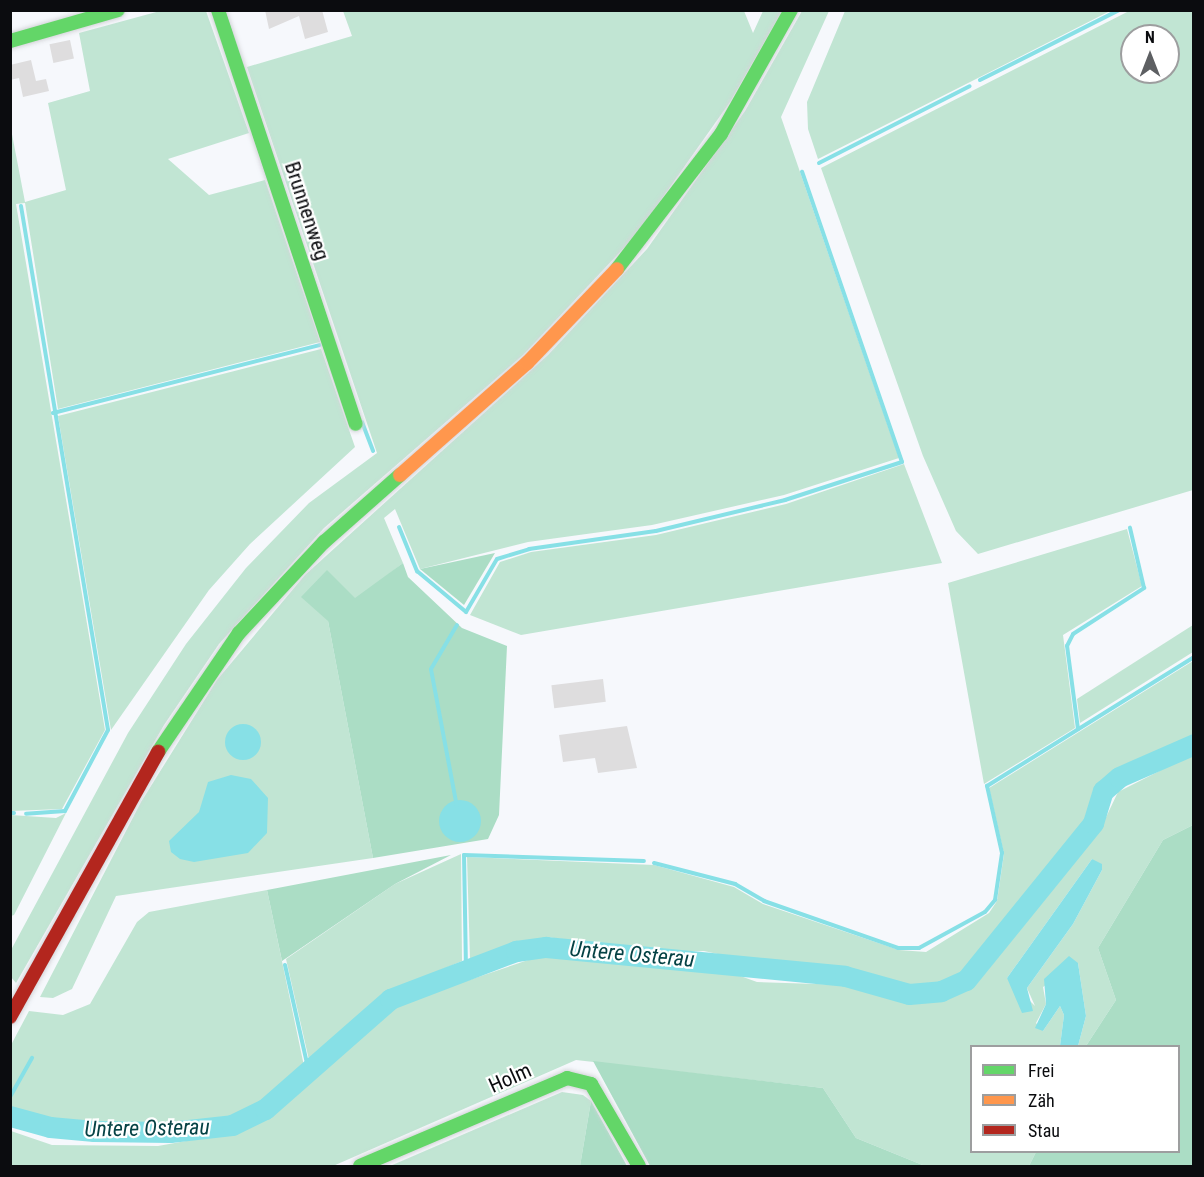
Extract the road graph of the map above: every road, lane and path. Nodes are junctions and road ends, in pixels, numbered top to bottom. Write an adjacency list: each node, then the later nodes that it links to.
1 (118, 10): 4 (main road)
2 (218, 10): 5 (main road, Brunnenweg)
3 (791, 10): 6 (main road)
4 (10, 41)
5 (356, 424)
6 (10, 1017)
7 (360, 1167): 8 (main road, Holm)
8 (639, 1167)

